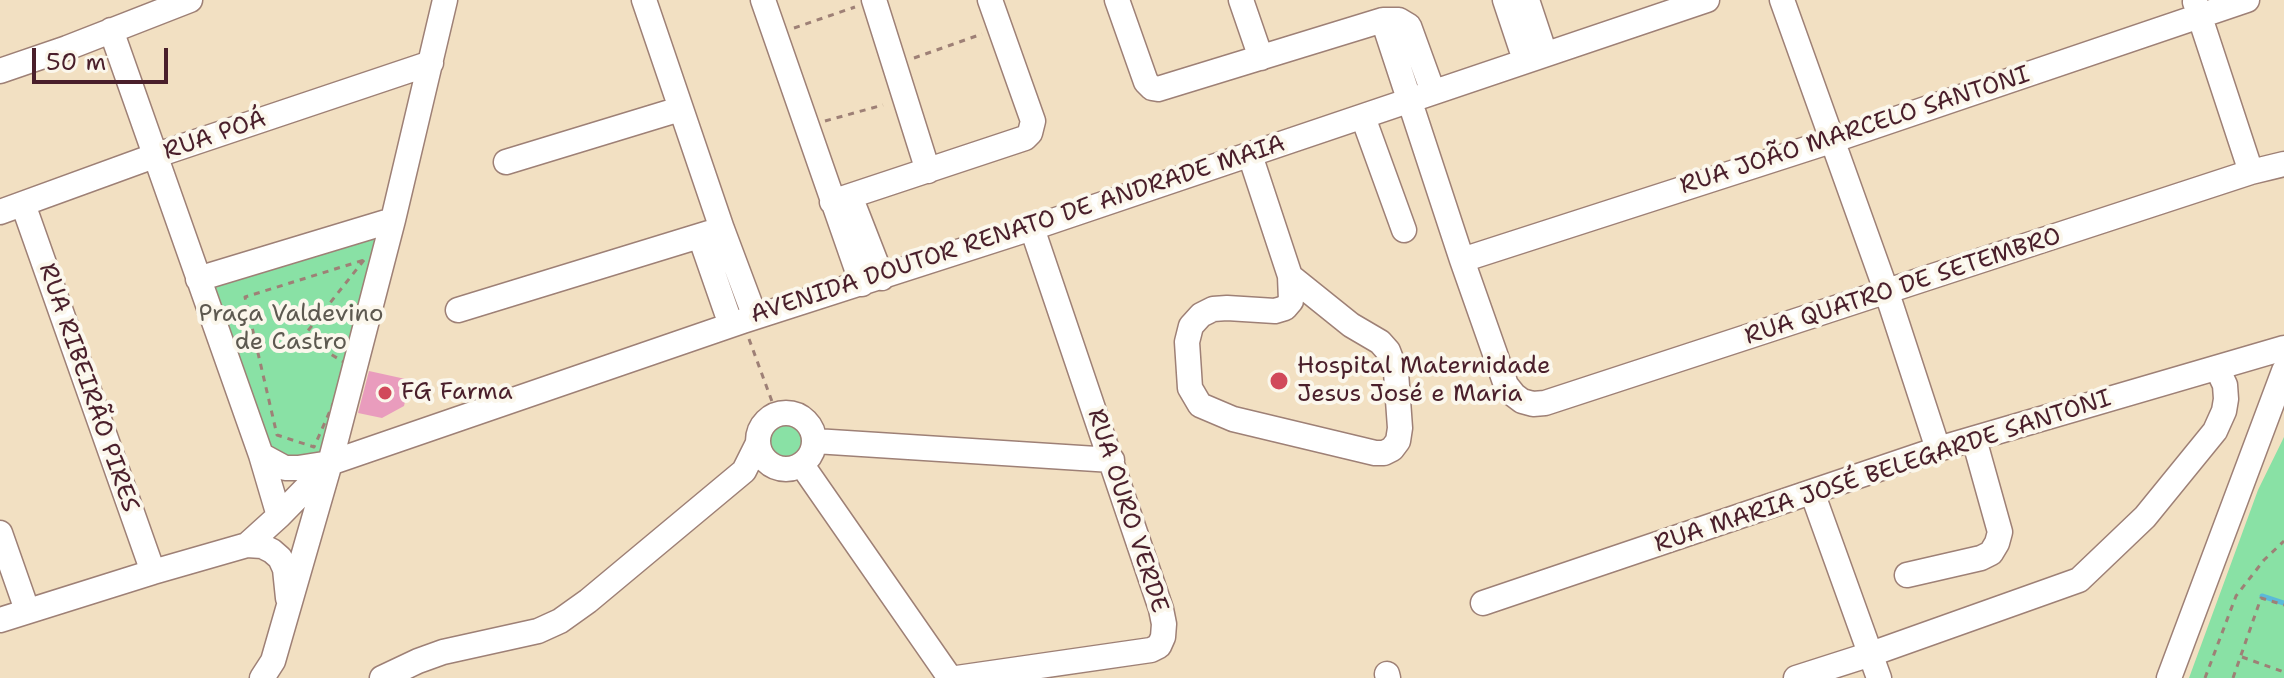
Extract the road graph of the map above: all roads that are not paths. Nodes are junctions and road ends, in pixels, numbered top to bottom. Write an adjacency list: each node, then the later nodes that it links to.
1 (190, 0): 15 (street)
2 (445, 0): 18 (street)
3 (644, 0): 21 (street)
4 (763, 0): 30 (street)
5 (990, 0): 28 (street)
6 (1117, 0): 17 (street)
7 (1241, 0): 17 (street)
8 (1505, 0): 16 (street)
9 (1527, 0): 16 (street)
10 (1707, 0): 16 (street, AVENIDA DOUTOR RENATO DE ANDRADE MAIA)
11 (1782, 0): 23 (street)
12 (2247, 0): 14 (street, RUA JOÃO MARCELO SANTONI)
13 (874, 1): 28 (street)
14 (2197, 7): 23 (street, RUA JOÃO MARCELO SANTONI); 29 (street)
15 (111, 30): 19 (street); 25 (street)
16 (1535, 57): 20 (street, AVENIDA DOUTOR RENATO DE ANDRADE MAIA)
17 (1261, 58): 20 (street)
18 (431, 63): 25 (street, RUA POÁ); 32 (street)
19 (0, 71)
20 (1422, 97): 22 (street, AVENIDA DOUTOR RENATO DE ANDRADE MAIA); 36 (street)
21 (680, 109): 26 (street); 35 (street)
22 (1363, 117): 24 (street, AVENIDA DOUTOR RENATO DE ANDRADE MAIA); 34 (street)
23 (1831, 141): 36 (street, RUA JOÃO MARCELO SANTONI); 40 (street)
24 (1250, 155): 33 (street, AVENIDA DOUTOR RENATO DE ANDRADE MAIA); 37 (street)
25 (154, 156): 31 (street, RUA POÁ); 38 (street)
26 (506, 162)
27 (2284, 164): 29 (street, RUA QUATRO DE SETEMBRO)
28 (928, 171): 30 (street)
29 (2251, 172): 40 (street, RUA QUATRO DE SETEMBRO)
30 (841, 199): 39 (street)
31 (11, 208): 59 (street, RUA RIBEIRÃO PIRES)
32 (393, 220): 38 (street); 52 (street)
33 (1032, 228): 39 (street, AVENIDA DOUTOR RENATO DE ANDRADE MAIA); 51 (street, RUA OURO VERDE)
34 (1404, 230)
35 (711, 232): 41 (street); 42 (street)
36 (1462, 260): 40 (street, RUA QUATRO DE SETEMBRO)
37 (1290, 276): 37 (street)
38 (198, 279): 50 (street)
39 (872, 281): 42 (street, AVENIDA DOUTOR RENATO DE ANDRADE MAIA)
40 (1887, 293): 49 (street)
41 (458, 310)
42 (743, 321): 52 (street, AVENIDA DOUTOR RENATO DE ANDRADE MAIA)
43 (2284, 348): 44 (street, RUA MARIA JOSÉ BELEGARDE SANTONI)
44 (2217, 368): 46 (street, RUA MARIA JOSÉ BELEGARDE SANTONI); 65 (street)
45 (2284, 371): 73 (street)
46 (1974, 439): 49 (street, RUA MARIA JOSÉ BELEGARDE SANTONI); 60 (street)
47 (815, 441): 48 (street); 51 (street); 53 (street)
48 (758, 443): 53 (street); 54 (street)
49 (1938, 449): 55 (street, RUA MARIA JOSÉ BELEGARDE SANTONI)
50 (261, 455): 52 (street, AVENIDA DOUTOR RENATO DE ANDRADE MAIA); 56 (street)
51 (1112, 460): 70 (street, RUA OURO VERDE)
52 (330, 463): 56 (street); 62 (street)
53 (791, 467): 54 (street); 69 (street)
54 (744, 471): 66 (street)
55 (1812, 492): 61 (street, RUA MARIA JOSÉ BELEGARDE SANTONI); 65 (street)
56 (279, 516): 58 (street)
57 (0, 533): 63 (street)
58 (247, 545): 59 (street); 62 (street)
59 (153, 572): 63 (street)
60 (1907, 575)
61 (1483, 603)
62 (288, 606): 67 (street)
63 (27, 610): 64 (street)
64 (0, 620)
65 (1871, 654): 71 (street); 72 (street)
66 (420, 669): 68 (street)
67 (265, 678)
68 (382, 678)
69 (950, 678)
70 (957, 678)
71 (1796, 678)
72 (1879, 678)
73 (2169, 678)

